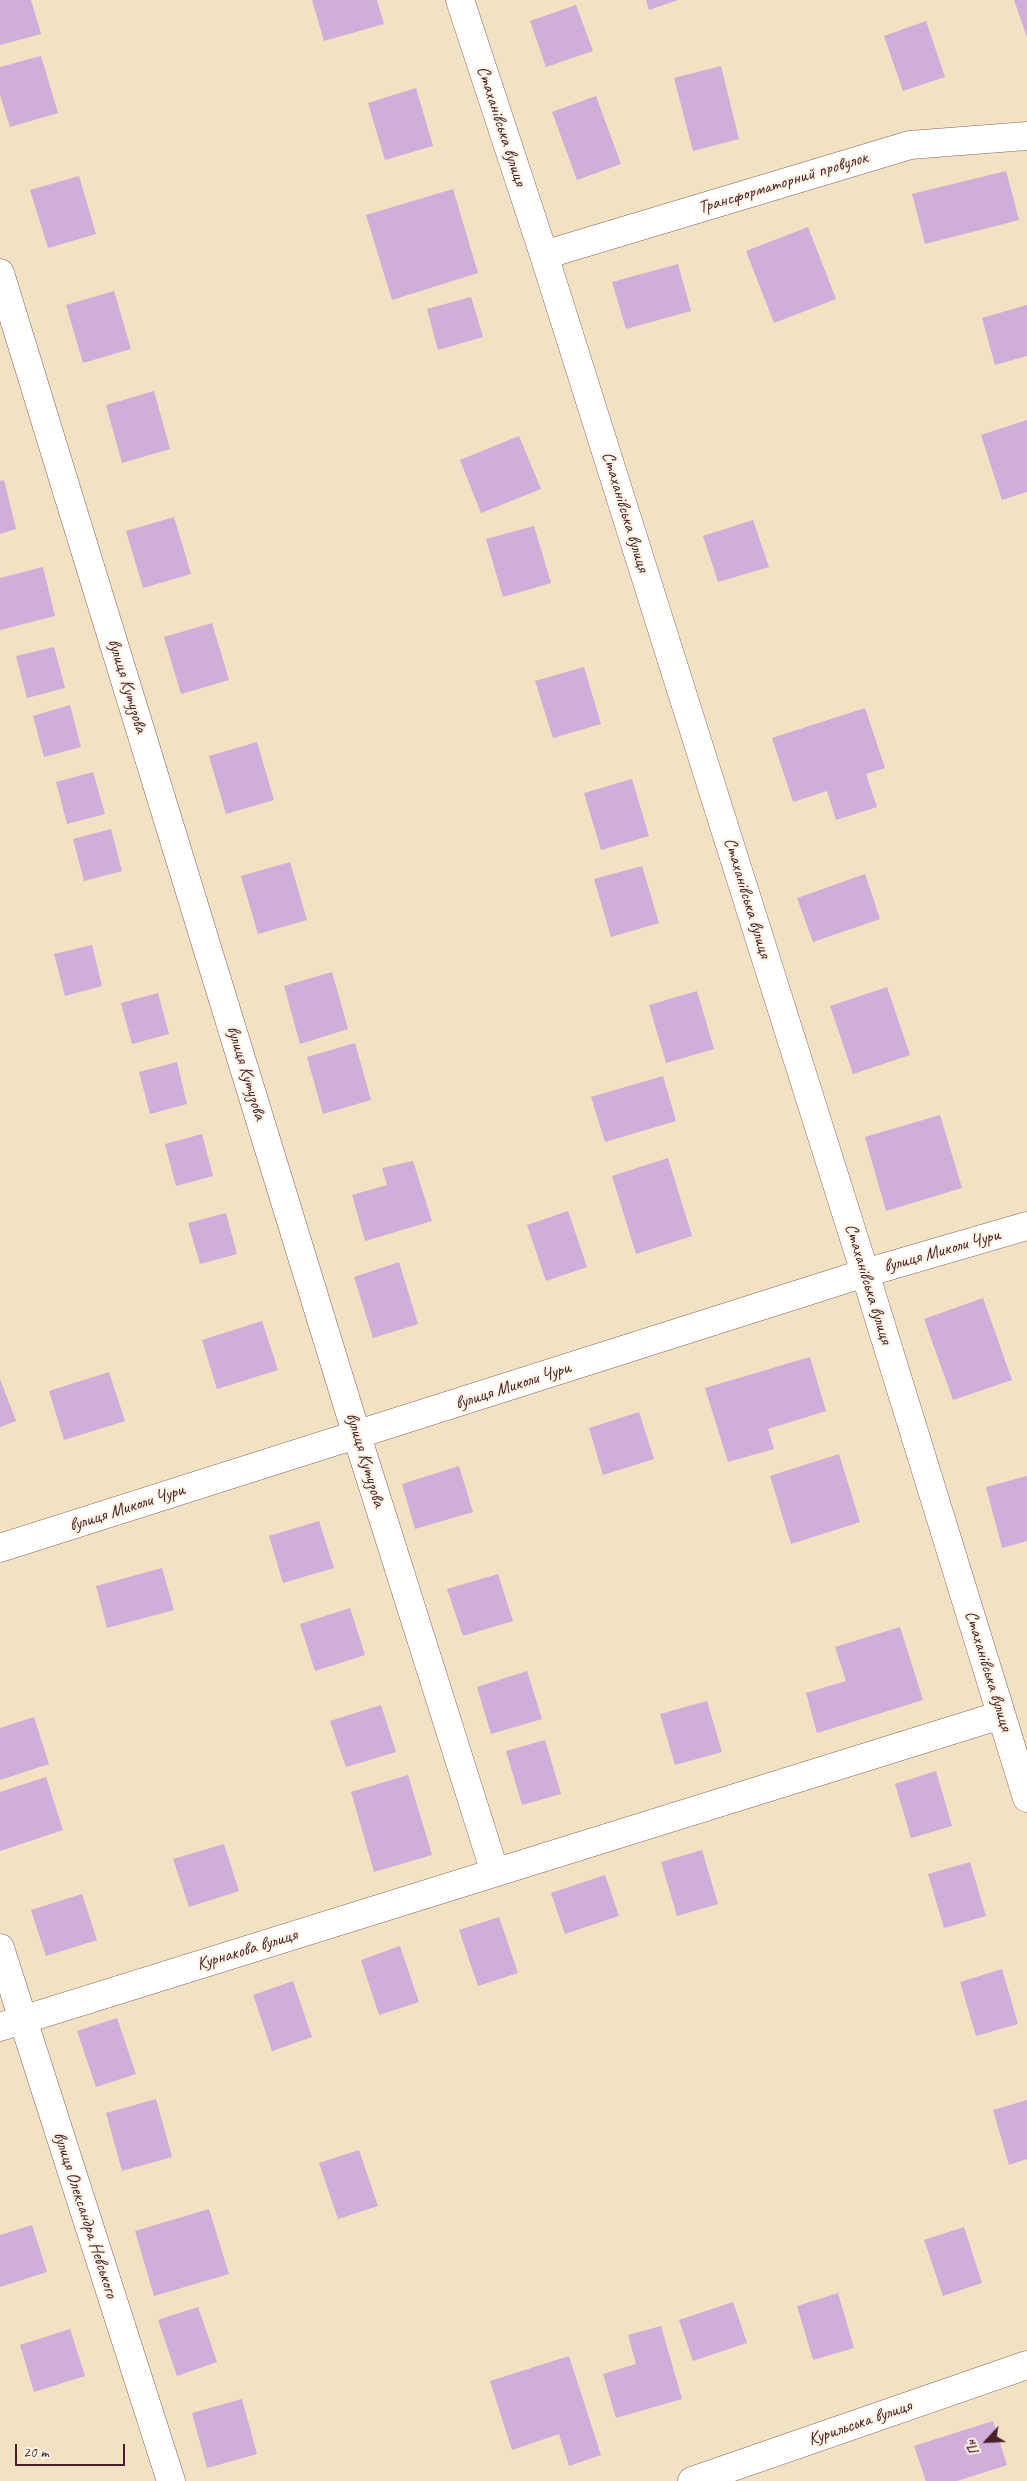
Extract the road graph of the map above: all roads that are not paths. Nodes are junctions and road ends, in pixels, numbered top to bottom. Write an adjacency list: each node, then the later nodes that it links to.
1 (460, 0): 3 (street, Стаханівська вулиця)
2 (1027, 136): 3 (street, Трансформаторний провулок)
3 (544, 255): 6 (street, Стаханівська вулиця)
4 (0, 273): 7 (street, вулиця Кутузова)
5 (1027, 1226): 6 (street, вулиця Миколи Чури)
6 (865, 1273): 7 (street, вулиця Миколи Чури); 9 (street, Стаханівська вулиця)
7 (357, 1436): 8 (street, вулиця Миколи Чури); 11 (street, вулиця Кутузова)
8 (0, 1548)
9 (1001, 1715): 10 (street, Стаханівська вулиця); 11 (street, Курнакова вулиця)
10 (1027, 1798)
11 (495, 1873): 13 (street, Курнакова вулиця)
12 (0, 1948): 13 (street, вулиця Олександра Невського)
13 (12, 2024): 15 (street, вулиця Олександра Невського)
14 (1027, 2365): 16 (street, Курильська вулиця)
15 (171, 2481)
16 (692, 2481)

